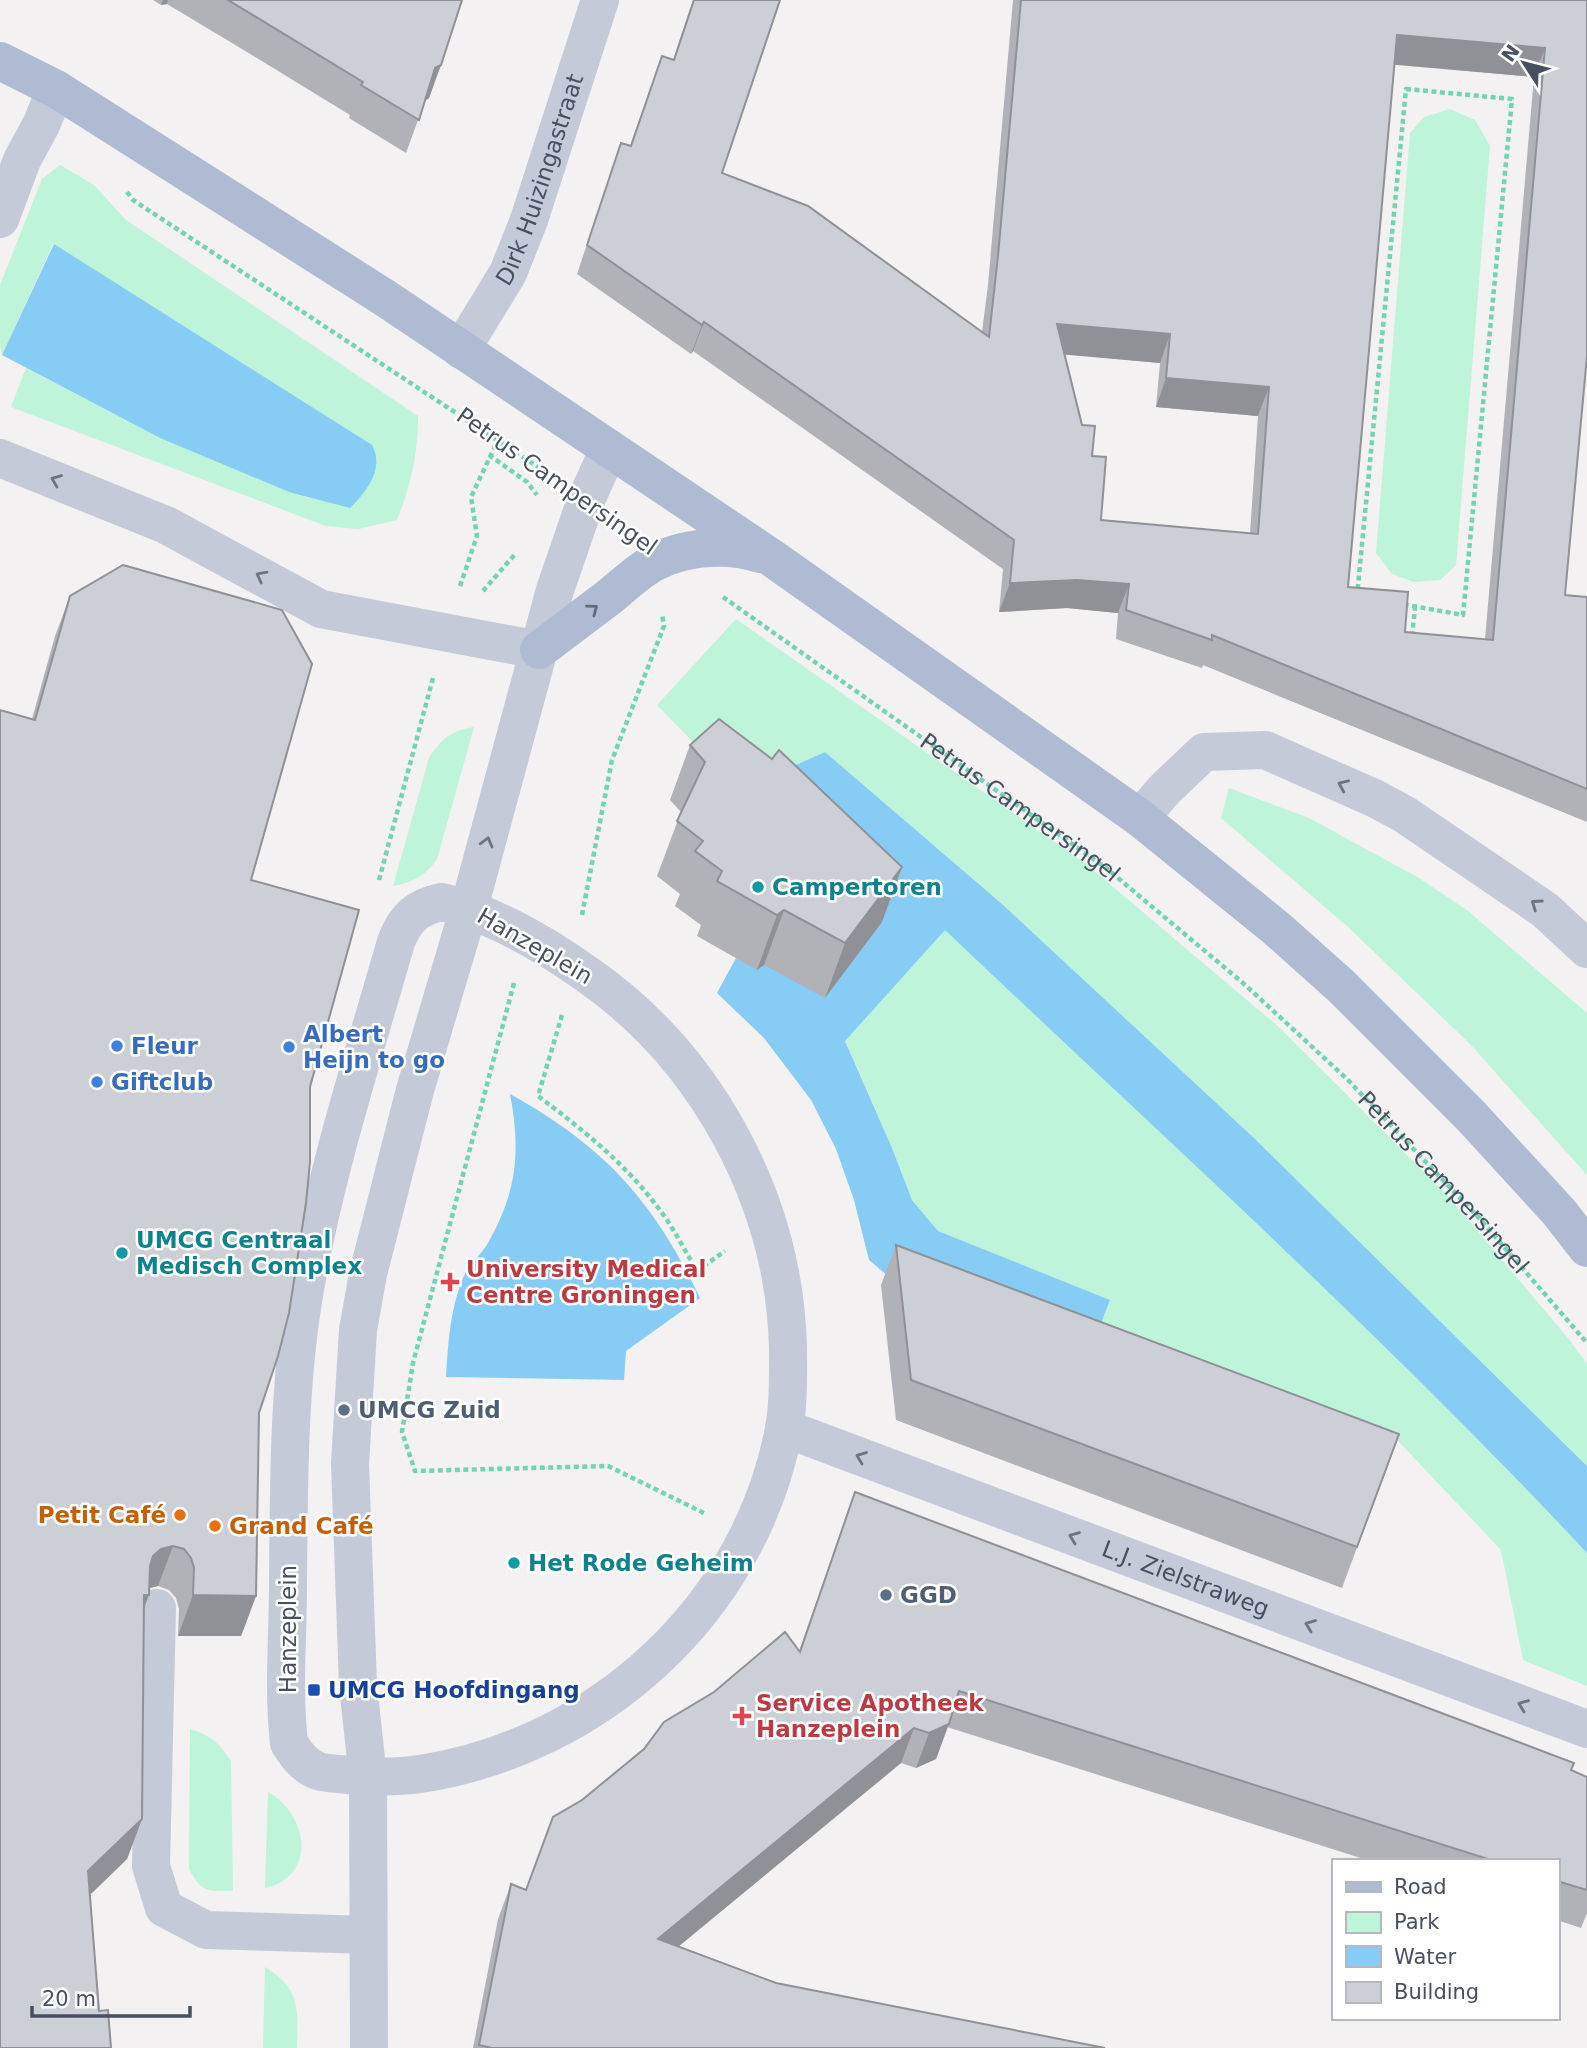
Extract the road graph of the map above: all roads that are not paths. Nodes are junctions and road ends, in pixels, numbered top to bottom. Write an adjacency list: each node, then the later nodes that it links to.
1 (600, 0): 5 (street, Dirk Huizingastraat)
2 (0, 61): 3 (main road)
3 (56, 89): 4 (street); 5 (main road)
4 (0, 219)
5 (461, 350): 6 (main road)
6 (609, 449): 8 (main road); 9 (street, Hanzeplein)
7 (0, 457): 9 (street, one-way to 7)
8 (772, 558): 9 (main road, one-way to 8); 10 (main road)
9 (539, 650): 11 (street, Hanzeplein, one-way to 9)
10 (1140, 818): 12 (street, one-way to 10); 13 (main road)
11 (469, 908): 14 (street, Hanzeplein); 17 (street, Hanzeplein); 17 (street, Hanzeplein)
12 (1587, 949)
13 (1587, 1248)
14 (784, 1428): 16 (street, L.J. Zielstraweg, one-way to 14); 17 (street, Hanzeplein)
15 (157, 1608): 18 (street)
16 (1587, 1729)
17 (368, 1778): 18 (street, Hanzeplein)
18 (369, 1935): 19 (street, Hanzeplein)
19 (369, 2048)

